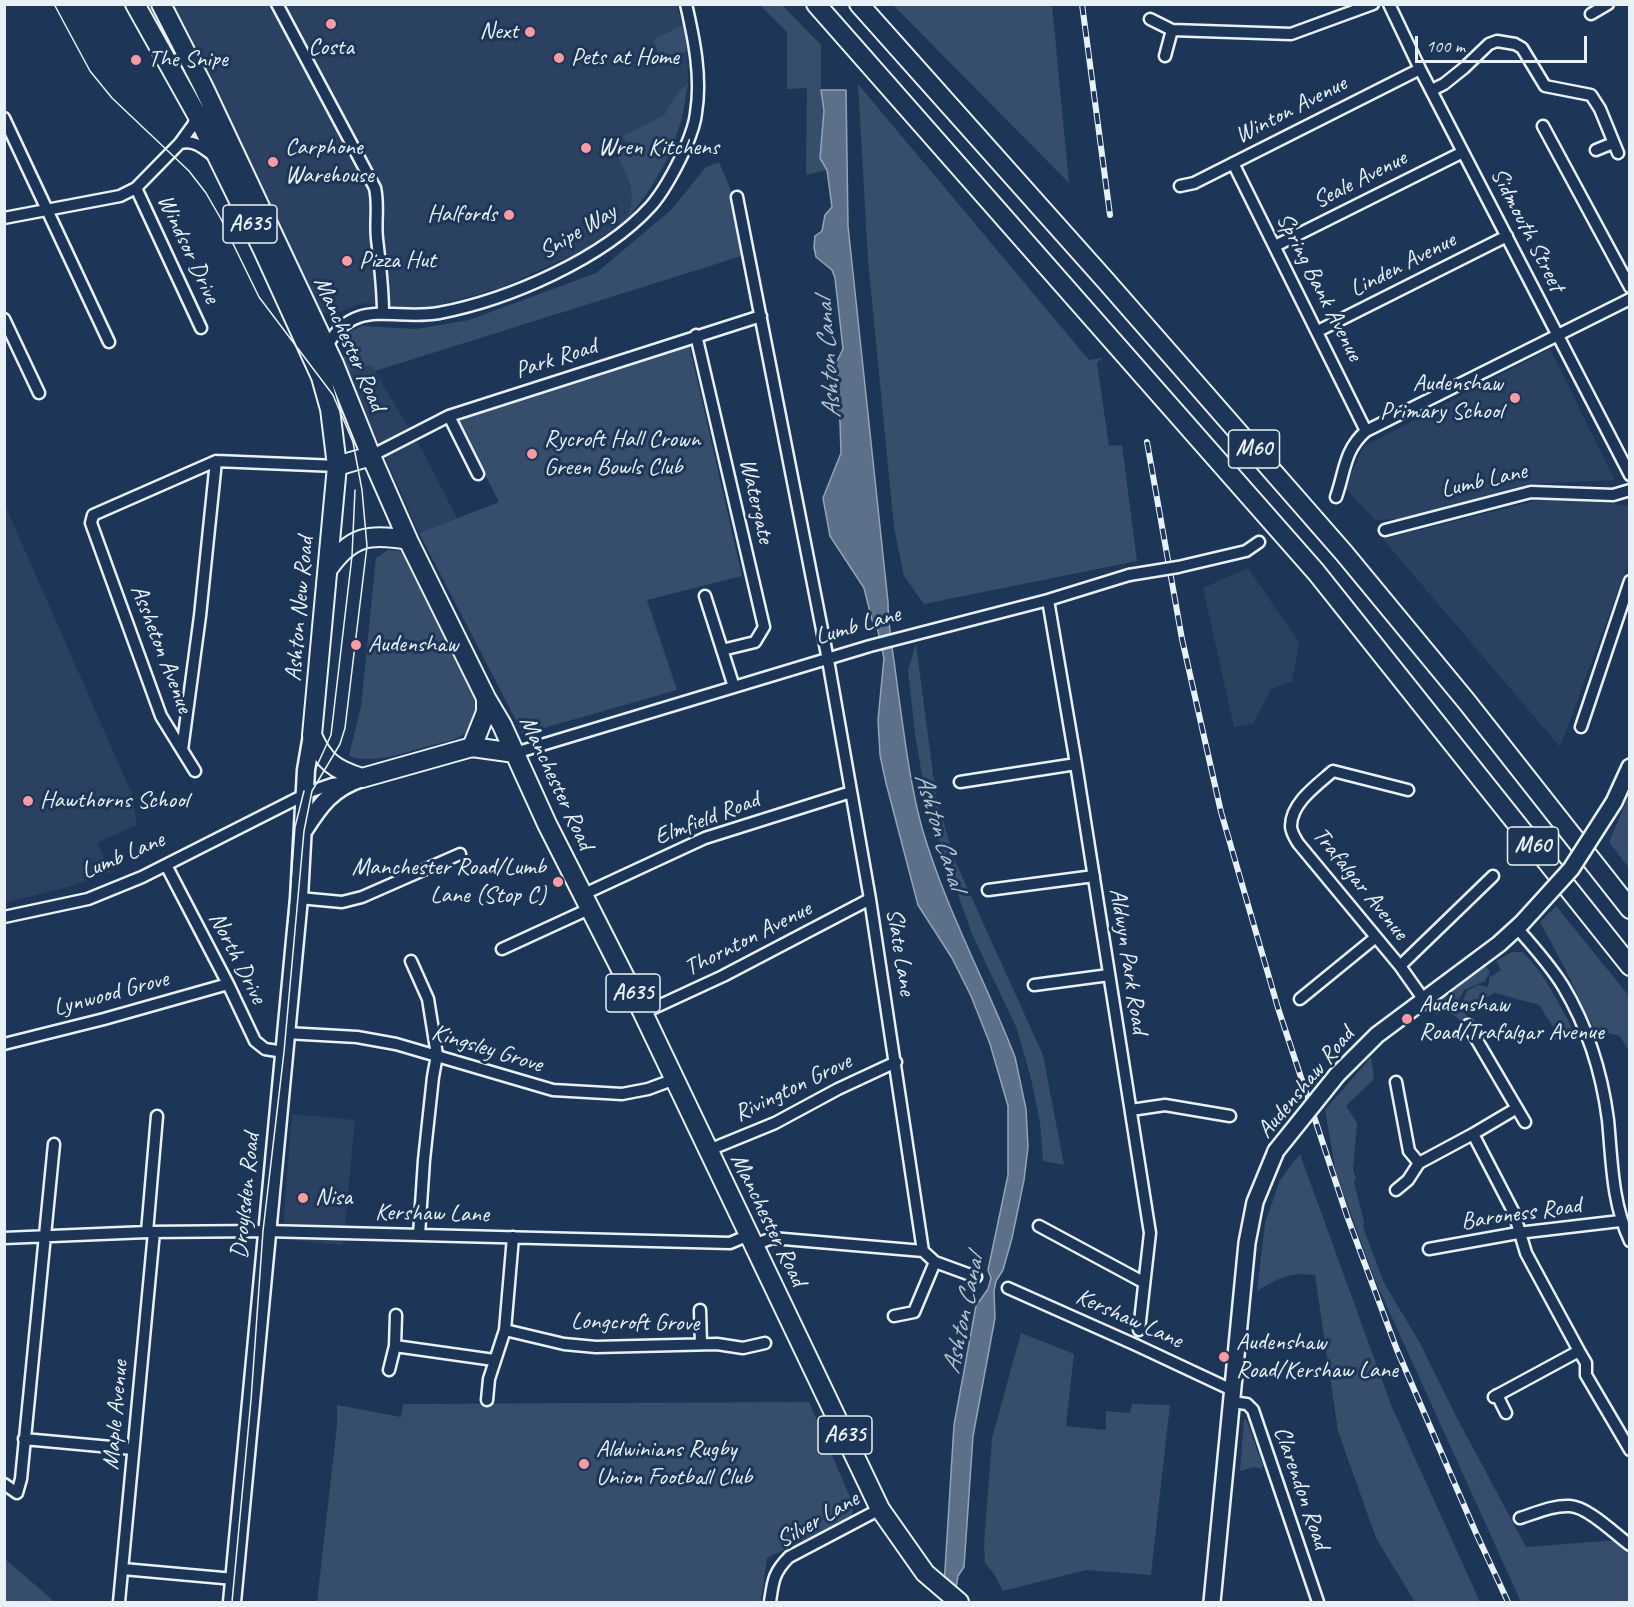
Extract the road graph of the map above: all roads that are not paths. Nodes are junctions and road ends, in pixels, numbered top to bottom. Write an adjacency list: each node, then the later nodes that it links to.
1 (128, 4): 13 (main road)
2 (137, 4): 13 (highway, Manchester Road / A635)
3 (161, 4): 43 (highway, Manchester Road / A635)
4 (277, 4): 35 (street)
5 (686, 4): 35 (street, Snipe Way)
6 (816, 4): 95 (highway, M60)
7 (859, 4): 88 (highway, M60)
8 (1373, 4): 14 (street)
9 (1389, 4): 16 (street, Sidmouth Street)
10 (1608, 4): 11 (street)
11 (1591, 14)
12 (1150, 19): 14 (street)
13 (149, 26): 18 (highway, Manchester Road / A635)
14 (1172, 30): 15 (street)
15 (1165, 56)
16 (1420, 69): 17 (street, Sidmouth Street); 25 (street, Winton Avenue)
17 (1432, 90): 22 (street); 23 (street, Sidmouth Street)
18 (197, 115): 21 (street); 24 (highway, Manchester Road / A635)
19 (4, 118): 29 (street)
20 (1543, 126): 33 (street)
21 (180, 143): 24 (street); 27 (street)
22 (1596, 150)
23 (1463, 152): 31 (street, Sidmouth Street); 32 (street, Seale Avenue)
24 (219, 160): 46 (highway, Manchester Road / A635)
25 (1233, 163): 26 (street, Winton Avenue); 32 (street, Spring Bank Avenue)
26 (1180, 186)
27 (136, 188): 29 (street); 38 (street, Windsor Drive)
28 (737, 197): 36 (street)
29 (47, 211): 30 (street); 42 (street)
30 (4, 218)
31 (1507, 236): 39 (street, Linden Avenue); 40 (street, Sidmouth Street)
32 (1275, 246): 39 (street, Spring Bank Avenue)
33 (1629, 286)
34 (1629, 299): 40 (street)
35 (383, 314): 43 (street, Snipe Way)
36 (761, 316): 41 (street, Park Road); 63 (street)
37 (4, 319): 44 (street)
38 (201, 328)
39 (1318, 331): 47 (street, Spring Bank Avenue)
40 (1557, 334): 47 (street); 52 (street, Sidmouth Street)
41 (696, 335): 45 (street, Park Road); 62 (street, Watergate)
42 (109, 342)
43 (326, 348): 48 (highway, Manchester Road / A635)
44 (39, 393)
45 (449, 416): 48 (street, Park Road); 51 (street)
46 (333, 428): 50 (highway, Ashton New Road / A635)
47 (1366, 431): 54 (street)
48 (371, 456): 50 (highway); 56 (highway, Manchester Road / A635)
49 (216, 461): 50 (street, Assheton Avenue); 69 (street, Assheton Avenue); 69 (street, Assheton Avenue)
50 (337, 466): 58 (highway, Ashton New Road / A635)
51 (478, 474)
52 (1629, 475)
53 (1629, 489): 55 (street, Lumb Lane)
54 (1336, 497)
55 (1385, 530)
56 (408, 540): 58 (highway); 65 (highway, Manchester Road / A635)
57 (1259, 542): 61 (street, Lumb Lane, bridge)
58 (328, 569): 67 (highway, Ashton New Road / A635)
59 (1629, 581): 66 (street)
60 (705, 596): 62 (street)
61 (1048, 600): 63 (street, Lumb Lane); 71 (street, Aldwyn Park Road)
62 (722, 650): 64 (street)
63 (828, 660): 64 (street, Lumb Lane); 77 (street, Slate Lane)
64 (734, 687): 70 (street, Lumb Lane)
65 (486, 698): 68 (highway); 70 (highway, Manchester Road / A635)
66 (1581, 727)
67 (312, 735): 74 (highway); 78 (main road, Ashton New Road / A635)
68 (472, 747): 70 (highway, Lumb Lane); 74 (highway, Lumb Lane)
69 (182, 750): 73 (street)
70 (515, 753): 87 (highway, Manchester Road / A635)
71 (1076, 764): 75 (street); 82 (street, Aldwyn Park Road)
72 (1629, 767): 90 (main road, Audenshaw Road, bridge)
73 (195, 771)
74 (357, 780): 78 (street, Lumb Lane); 79 (main road, Lumb Lane)
75 (960, 782)
76 (1408, 790): 91 (street, Trafalgar Avenue)
77 (851, 792): 86 (street, Slate Lane); 87 (street, Elmfield Road)
78 (306, 795): 79 (main road, Droylsden Road); 81 (street, Lumb Lane)
79 (304, 831): 85 (main road, Droylsden Road)
80 (460, 854): 85 (street)
81 (166, 865): 89 (street, Lumb Lane); 97 (street, North Drive)
82 (1094, 876): 84 (street); 96 (street, Aldwyn Park Road)
83 (1493, 876): 94 (street)
84 (988, 890)
85 (299, 898): 103 (main road, Droylsden Road)
86 (870, 899): 101 (street, Thornton Avenue); 107 (street, Slate Lane)
87 (586, 902): 92 (street, Elmfield Road); 101 (highway, Manchester Road / A635)
88 (1629, 909)
89 (4, 916)
90 (1520, 926): 100 (main road, Audenshaw Road); 120 (street)
91 (1376, 937): 94 (street, Trafalgar Avenue); 99 (street)
92 (502, 949)
93 (411, 961): 106 (street)
94 (1400, 966): 100 (street, Trafalgar Avenue)
95 (1629, 966)
96 (1109, 975): 98 (street); 111 (street, Aldwyn Park Road)
97 (228, 984): 104 (street, Lynwood Grove); 105 (street, North Drive)
98 (1034, 985)
99 (1300, 999)
100 (1424, 1000): 148 (main road, Audenshaw Road, bridge)
101 (643, 1013): 108 (highway, Manchester Road / A635)
102 (1468, 1025): 110 (street)
103 (286, 1033): 105 (main road, Droylsden Road); 106 (street, Kingsley Grove)
104 (4, 1044)
105 (285, 1052): 122 (main road, Droylsden Road)
106 (437, 1055): 108 (street, Kingsley Grove); 125 (street)
107 (896, 1062): 117 (street, Rivington Grove); 132 (street, Slate Lane)
108 (675, 1079): 117 (highway, Manchester Road / A635)
109 (1396, 1082): 118 (street)
110 (1517, 1108): 114 (street); 115 (street)
111 (1131, 1110): 113 (street); 135 (street, Aldwyn Park Road)
112 (157, 1116): 123 (street, Maple Avenue)
113 (1230, 1116)
114 (1525, 1122)
115 (1473, 1134): 118 (street); 124 (street)
116 (54, 1144): 128 (street)
117 (709, 1150): 129 (highway, Manchester Road / A635)
118 (1419, 1163): 119 (street)
119 (1396, 1190)
120 (1620, 1221): 124 (street, Baroness Road); 130 (street)
121 (1039, 1226): 135 (street)
122 (266, 1231): 123 (street, Kershaw Lane); 125 (street, Kershaw Lane); 159 (main road, Droylsden Road)
123 (151, 1232): 128 (street, Kershaw Lane); 152 (street, Maple Avenue)
124 (1518, 1233): 131 (street, Baroness Road); 145 (street)
125 (419, 1235): 126 (street, Kershaw Lane)
126 (513, 1237): 129 (street, Kershaw Lane); 140 (street)
127 (4, 1238): 128 (street, Kershaw Lane)
128 (43, 1238): 151 (street)
129 (752, 1240): 132 (street, Kershaw Lane); 155 (highway, Manchester Road / A635)
130 (1629, 1241)
131 (1429, 1249)
132 (922, 1251): 133 (street)
133 (935, 1262): 134 (street); 139 (street)
134 (976, 1277)
135 (1143, 1282): 141 (street, Aldwyn Park Road)
136 (1008, 1288): 148 (street, Kershaw Lane)
137 (700, 1310): 143 (street)
138 (396, 1315): 144 (street)
139 (894, 1316)
140 (505, 1330): 143 (street, Longcroft Grove); 146 (street)
141 (1139, 1330)
142 (765, 1343): 143 (street, Longcroft Grove)
143 (700, 1344)
144 (394, 1346): 146 (street); 147 (street)
145 (1579, 1351): 150 (street); 153 (street)
146 (494, 1360): 149 (street)
147 (389, 1370)
148 (1231, 1396): 164 (main road, Audenshaw Road); 165 (street, Clarendon Road)
149 (487, 1400)
150 (1506, 1413)
151 (24, 1439): 152 (street); 154 (street)
152 (133, 1449): 158 (street, Maple Avenue)
153 (1629, 1450)
154 (4, 1484)
155 (880, 1509): 162 (street, Silver Lane); 163 (highway, Manchester Road / A635)
156 (1520, 1518): 157 (street)
157 (1629, 1545)
158 (123, 1569): 159 (street); 160 (street, Maple Avenue)
159 (234, 1579): 161 (main road, Droylsden Road)
160 (119, 1602)
161 (232, 1602)
162 (770, 1602)
163 (959, 1602)
164 (1212, 1602)
165 (1318, 1602)

